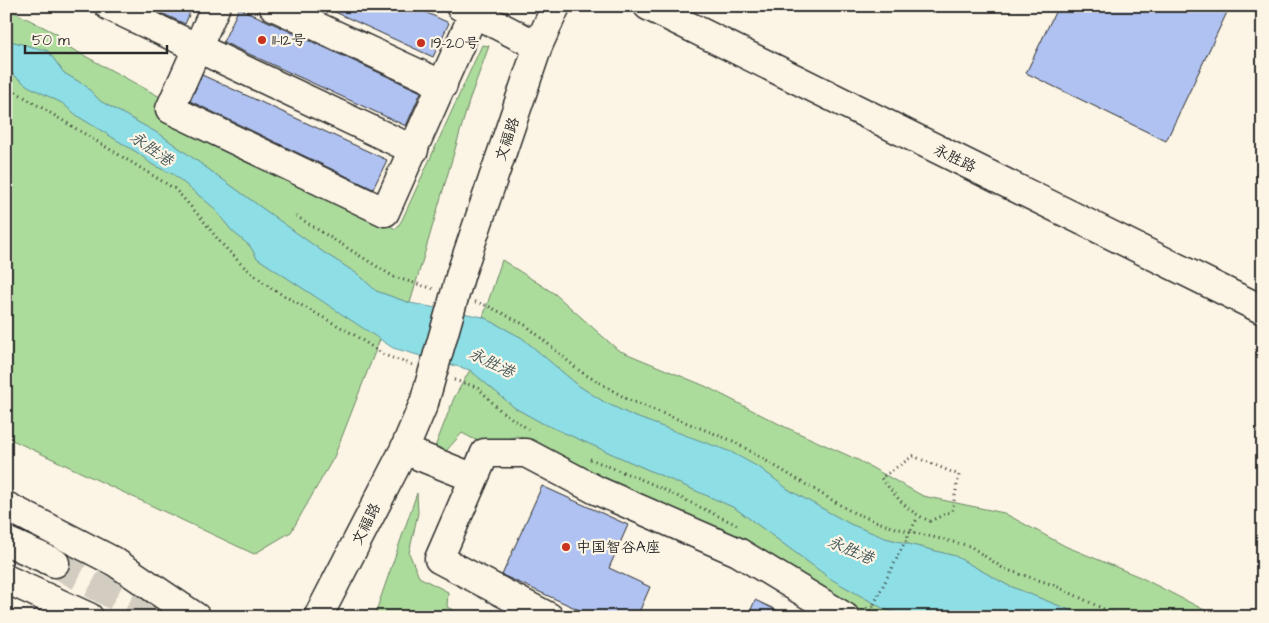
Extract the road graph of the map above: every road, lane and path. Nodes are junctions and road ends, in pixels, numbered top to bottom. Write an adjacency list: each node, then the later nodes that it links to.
1 (109, 6): 8 (main road)
2 (216, 6): 8 (main road)
3 (273, 6): 9 (main road)
4 (556, 6): 7 (main road, 文福路)
5 (648, 6): 14 (main road, 永胜路)
6 (471, 8): 7 (main road); 9 (main road)
7 (538, 46): 15 (main road, 文福路, bridge)
8 (197, 48): 10 (main road); 10 (main road)
9 (443, 85): 10 (main road)
10 (414, 150)
11 (296, 216): 12 (path)
12 (441, 291)
13 (469, 300): 28 (path)
14 (1263, 310)
15 (404, 450): 16 (main road); 24 (main road, 文福路)
16 (474, 478): 25 (main road); 26 (main road)
17 (6, 506): 23 (main road)
18 (918, 517): 18 (path); 27 (path, bridge)
19 (6, 541): 20 (main road)
20 (55, 563)
21 (6, 578): 22 (main road)
22 (89, 617)
23 (196, 617)
24 (318, 617)
25 (549, 617)
26 (846, 617)
27 (868, 617)
28 (1120, 617)

